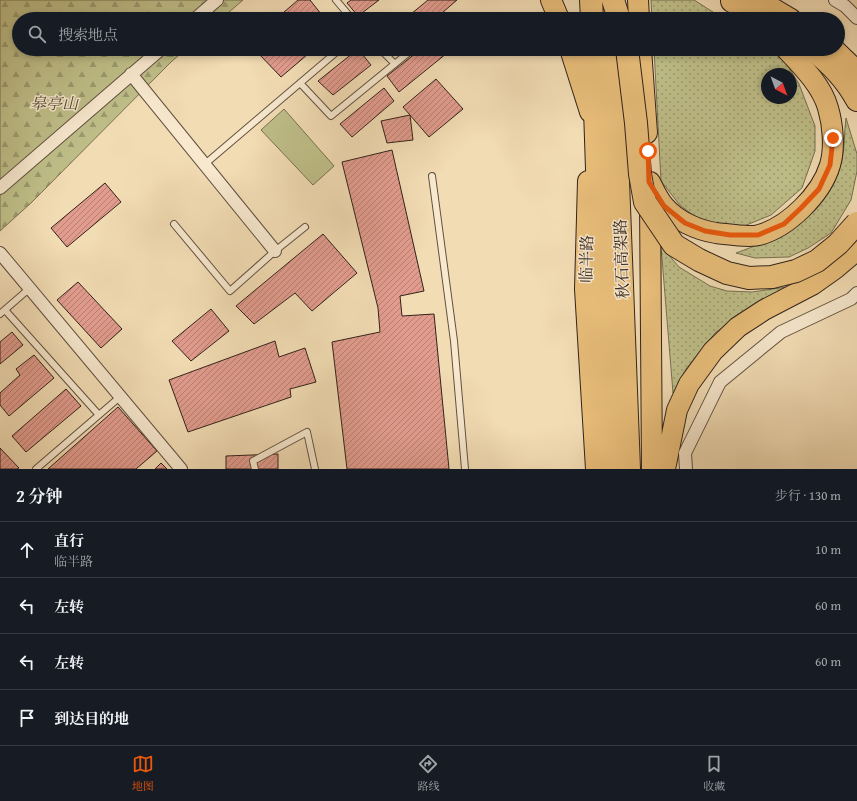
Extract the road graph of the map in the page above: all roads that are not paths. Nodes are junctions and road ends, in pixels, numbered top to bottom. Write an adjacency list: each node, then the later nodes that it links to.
1 (217, 0): 11 (street)
2 (336, 0): 12 (lane)
3 (551, 0): 13 (main road)
4 (582, 0): 14 (main road)
5 (591, 0): 15 (highway)
6 (612, 0): 16 (highway); 17 (highway)
7 (638, 0): 18 (main road)
8 (731, 0): 19 (main road); 20 (highway)
9 (759, 0): 21 (main road)
10 (835, 0): 22 (street)
11 (203, 12)
12 (346, 12)
13 (556, 12)
14 (583, 12)
15 (592, 12)
16 (612, 12)
17 (616, 12)
18 (639, 12)
19 (746, 12)
20 (752, 12)
21 (779, 12)
22 (857, 18)
23 (153, 56): 37 (street)
24 (332, 56): 38 (lane)
25 (387, 56): 35 (lane)
26 (405, 56): 35 (lane)
27 (572, 56): 40 (main road)
28 (586, 56): 40 (main road, 临半路)
29 (593, 56): 62 (highway, 秋石高架路)
30 (613, 56): 63 (highway, 秋石高架路)
31 (628, 56): 45 (highway, bridge)
32 (641, 56): 43 (main road)
33 (792, 56): 43 (main road)
34 (833, 57): 36 (main road); 39 (highway)
35 (395, 64): 38 (lane)
36 (857, 71)
37 (131, 74): 41 (street); 44 (street)
38 (300, 83): 41 (lane)
39 (857, 100)
40 (590, 112): 61 (main road, 临半路)
41 (205, 164): 48 (street)
42 (432, 176): 60 (lane)
43 (649, 182): 64 (main road)
44 (0, 188)
45 (857, 223)
46 (174, 224): 48 (lane)
47 (305, 227): 48 (lane)
48 (275, 250)
49 (857, 250): 65 (main road)
50 (0, 253): 51 (street)
51 (30, 288): 53 (lane); 54 (street)
52 (857, 293): 66 (street)
53 (2, 312): 55 (lane)
54 (121, 396): 55 (lane); 57 (street)
55 (99, 415): 56 (lane)
56 (36, 469)
57 (181, 469)
58 (255, 469): 59 (lane)
59 (315, 469)
60 (464, 469)
61 (596, 469)
62 (607, 469)
63 (629, 469)
64 (652, 469)
65 (665, 469)
66 (686, 469)

